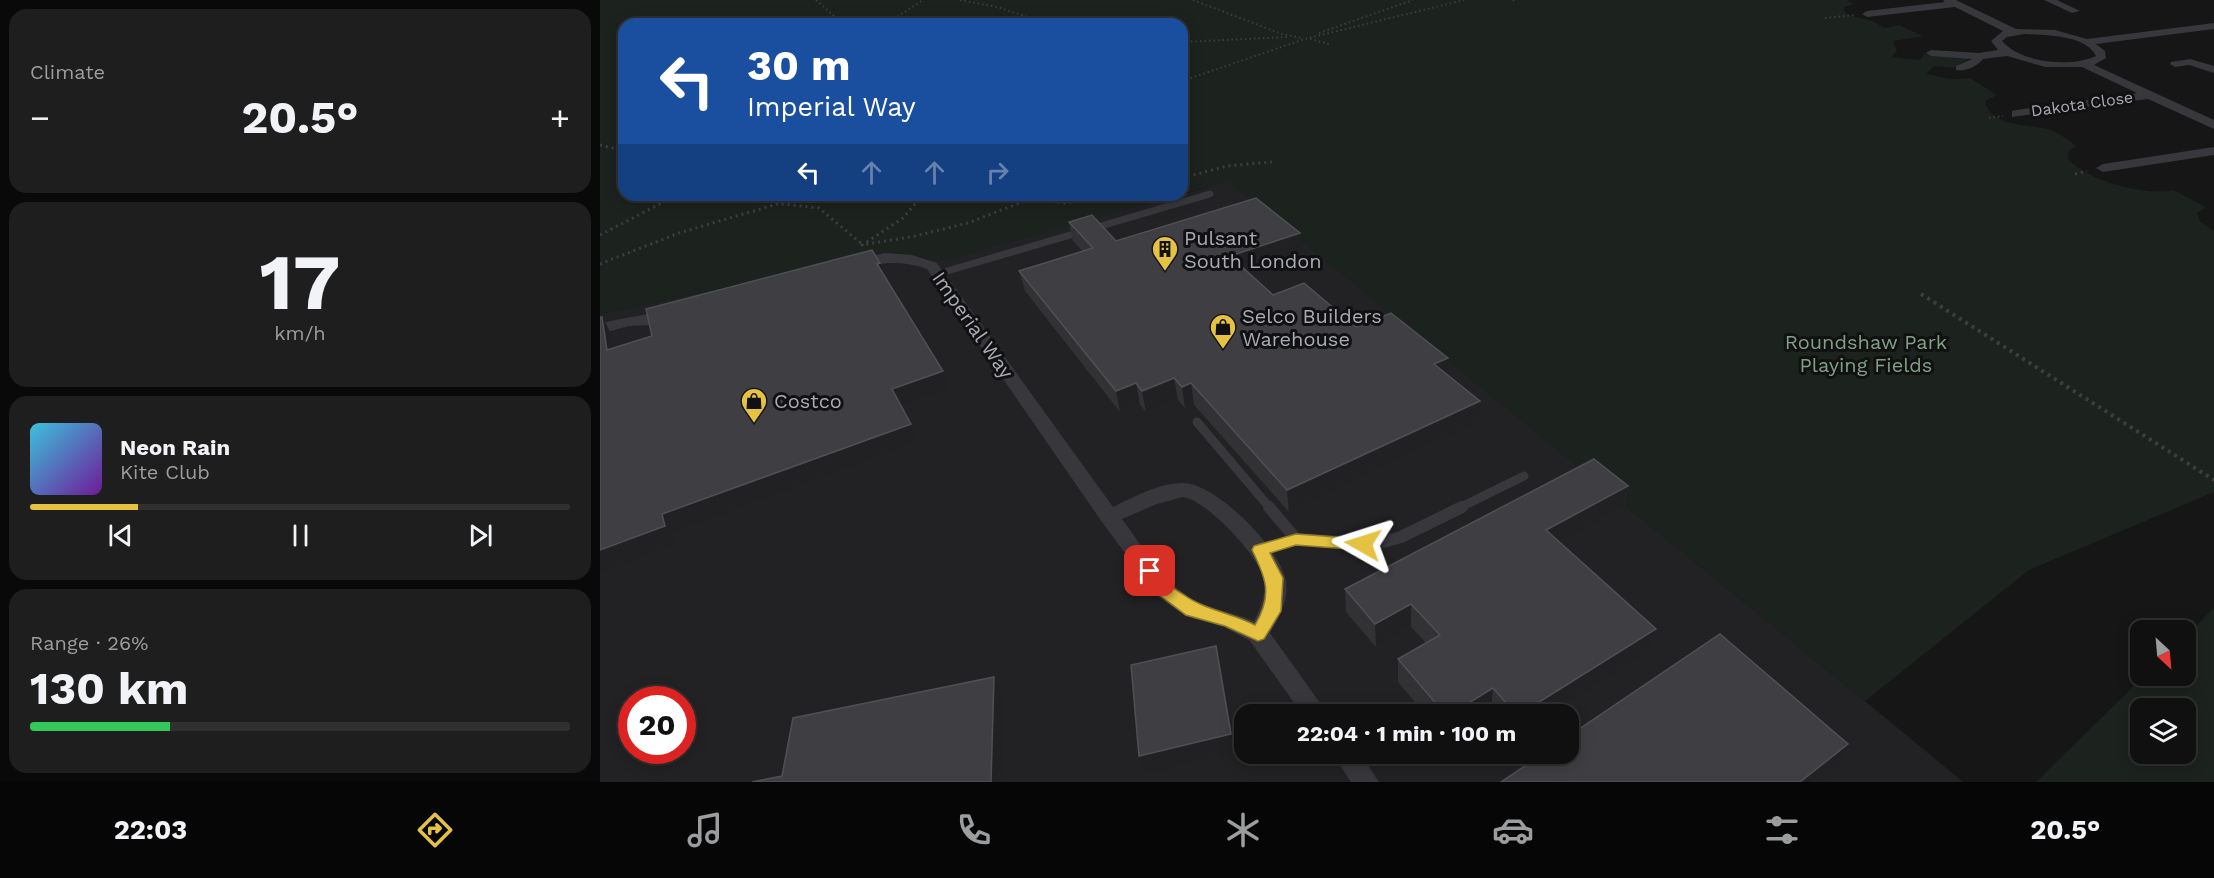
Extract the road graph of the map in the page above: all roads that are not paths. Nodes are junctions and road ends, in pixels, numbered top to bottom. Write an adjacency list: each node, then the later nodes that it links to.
1 (2049, 0): 3 (street)
2 (1952, 2): 4 (street); 6 (street)
3 (2075, 11)
4 (1867, 14)
5 (2214, 26): 7 (street)
6 (2013, 32): 7 (street); 8 (street)
7 (2086, 42): 11 (street)
8 (2009, 52): 10 (street); 11 (street)
9 (1932, 53): 10 (street)
10 (1978, 56): 13 (street)
11 (2084, 64): 15 (street)
12 (2175, 64): 14 (street)
13 (1960, 68)
14 (2214, 70)
15 (2149, 95): 16 (street, Dakota Close); 17 (street)
16 (2016, 114)
17 (2214, 125)
18 (2214, 151): 19 (street)
19 (2103, 168)
20 (1210, 194): 21 (lane)
21 (1188, 200)
22 (1186, 201): 24 (lane)
23 (835, 269): 24 (street, Imperial Way)
24 (937, 274): 29 (street, Imperial Way)
25 (685, 310): 26 (street)
26 (600, 329)
27 (1197, 422): 30 (lane)
28 (1524, 476): 30 (lane)
29 (1109, 517): 31 (street); 32 (street, Imperial Way)
30 (1296, 539): 31 (lane)
31 (1260, 550): 32 (street)
32 (1258, 634): 33 (street, Imperial Way)
33 (1309, 704)
34 (1353, 764): 35 (street)
35 (1366, 782)

